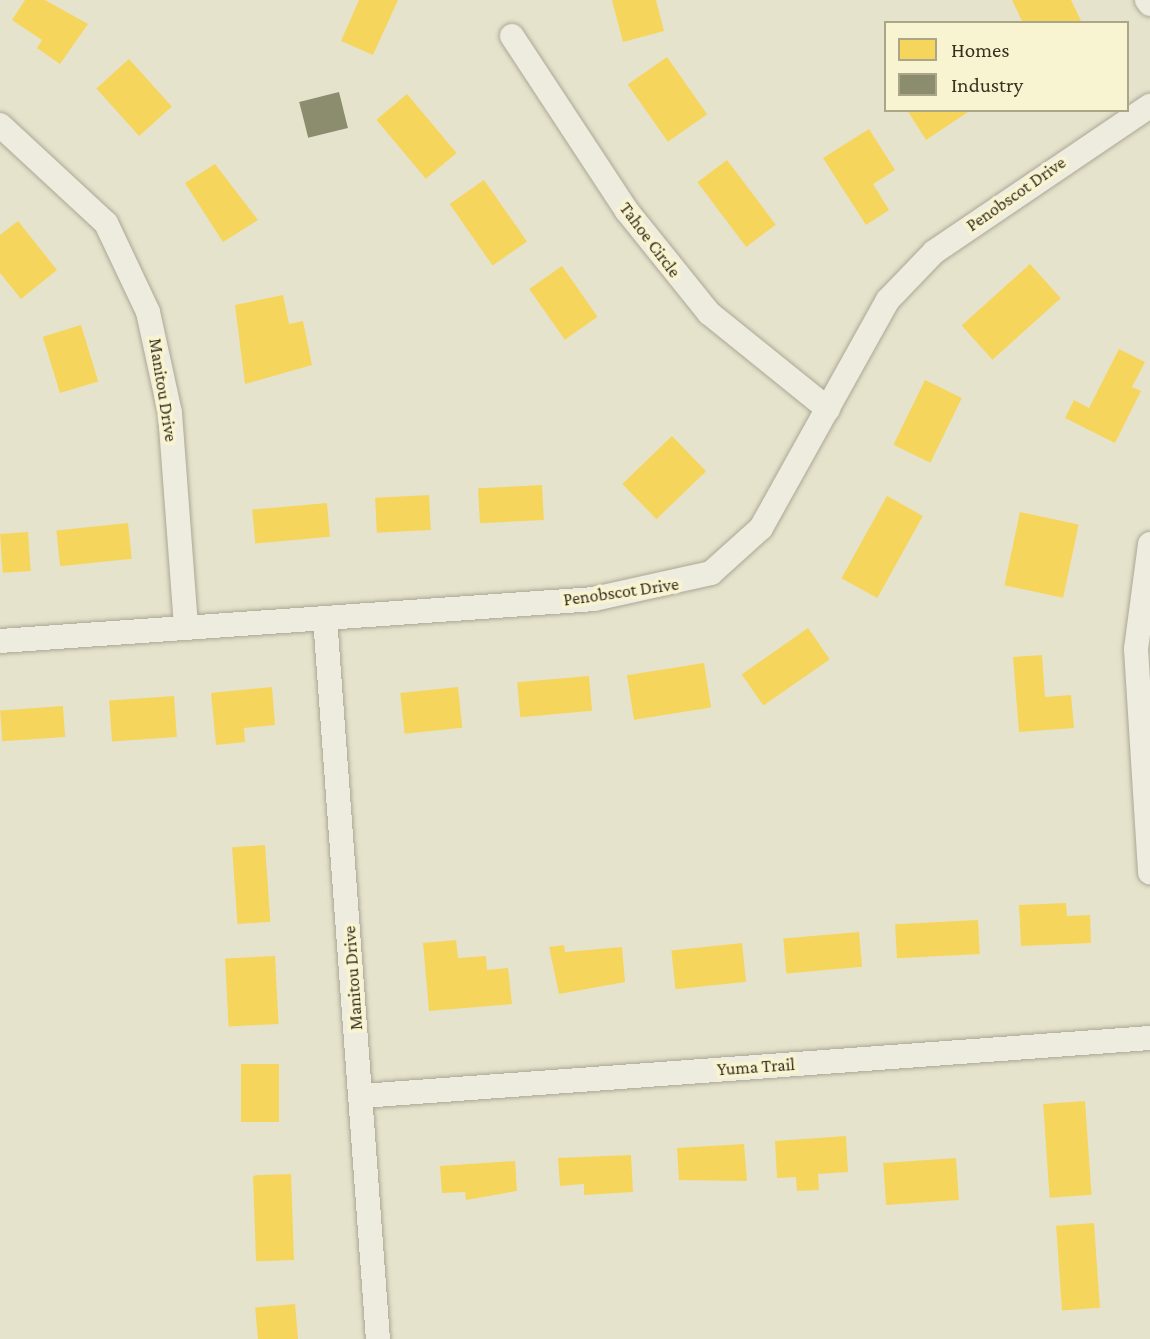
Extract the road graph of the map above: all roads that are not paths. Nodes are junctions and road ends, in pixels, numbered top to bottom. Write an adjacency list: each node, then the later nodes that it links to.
1 (512, 36): 4 (street, Tahoe Circle)
2 (1150, 106): 4 (street, Penobscot Drive)
3 (0, 125): 7 (street, Manitou Drive)
4 (828, 409): 6 (street, Penobscot Drive)
5 (1150, 544): 9 (street)
6 (325, 618): 7 (street, Penobscot Drive); 11 (street, Manitou Drive)
7 (186, 627): 8 (street, Penobscot Drive)
8 (0, 641)
9 (1150, 873)
10 (1150, 1038): 11 (street, Yuma Trail)
11 (362, 1096): 12 (street, Manitou Drive)
12 (377, 1339)

